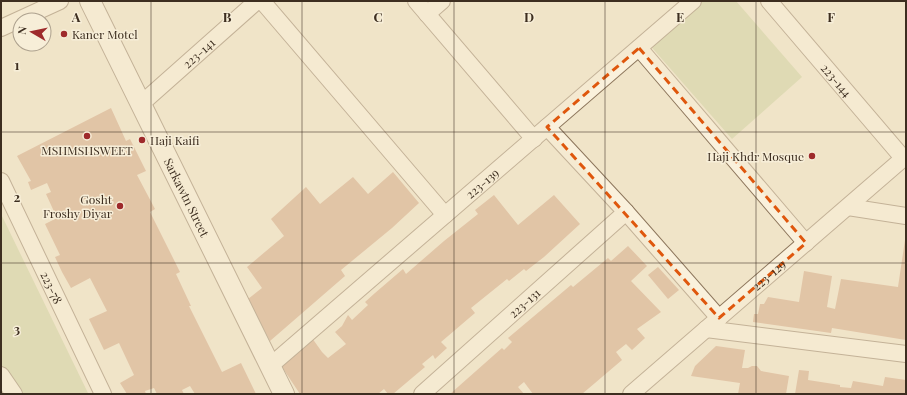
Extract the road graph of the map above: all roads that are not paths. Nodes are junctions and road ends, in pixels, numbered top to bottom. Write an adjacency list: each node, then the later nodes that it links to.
1 (60, 1): 10 (street)
2 (90, 1): 12 (street, Sarkawtn Street)
3 (257, 1): 12 (street, 223-141)
4 (262, 1): 19 (street)
5 (416, 1): 9 (street)
6 (442, 1): 9 (street)
7 (693, 1): 11 (street, 223-139)
8 (769, 1): 15 (street, 223-144)
9 (427, 14): 14 (street)
10 (1, 28)
11 (639, 48): 13 (street, 223-139); 21 (street)
12 (141, 104): 25 (street, Sarkawtn Street)
13 (547, 127): 14 (street, 223-139); 18 (street)
14 (534, 139): 19 (street, 223-139)
15 (905, 157): 17 (street, 223-129)
16 (1, 181): 28 (street, 223-78)
17 (848, 206): 20 (street); 21 (street, 223-129)
18 (626, 212): 22 (street); 30 (street, 223-131)
19 (445, 215): 25 (street, 223-139)
20 (906, 216)
21 (806, 243): 22 (street, 223-129)
22 (719, 318): 23 (street, 223-129)
23 (706, 329): 24 (street); 31 (street, 223-129)
24 (906, 354)
25 (270, 366): 29 (street, Sarkawtn Street)
26 (1, 375): 27 (street)
27 (14, 394)
28 (103, 394)
29 (284, 394)
30 (422, 394)
31 (631, 394)

